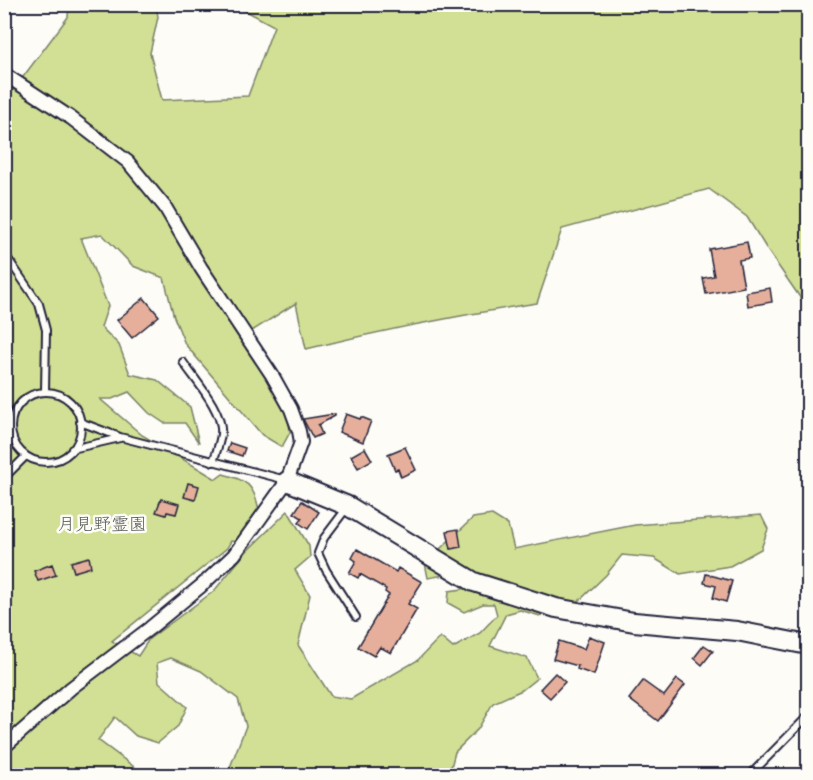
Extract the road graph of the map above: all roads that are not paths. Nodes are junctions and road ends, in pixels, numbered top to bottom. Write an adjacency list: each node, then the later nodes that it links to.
1 (4, 74): 11 (street)
2 (4, 253): 4 (lane)
3 (183, 362): 9 (lane)
4 (45, 392): 5 (lane); 8 (lane)
5 (81, 422): 6 (lane); 7 (lane)
6 (120, 437): 7 (lane); 9 (lane)
7 (72, 450): 8 (lane)
8 (26, 456): 10 (lane)
9 (213, 462): 11 (lane)
10 (4, 478)
11 (287, 481): 12 (street); 16 (street)
12 (348, 506): 13 (lane); 14 (street)
13 (356, 617)
14 (808, 645)
15 (808, 716): 17 (lane)
16 (4, 747)
17 (749, 776)

